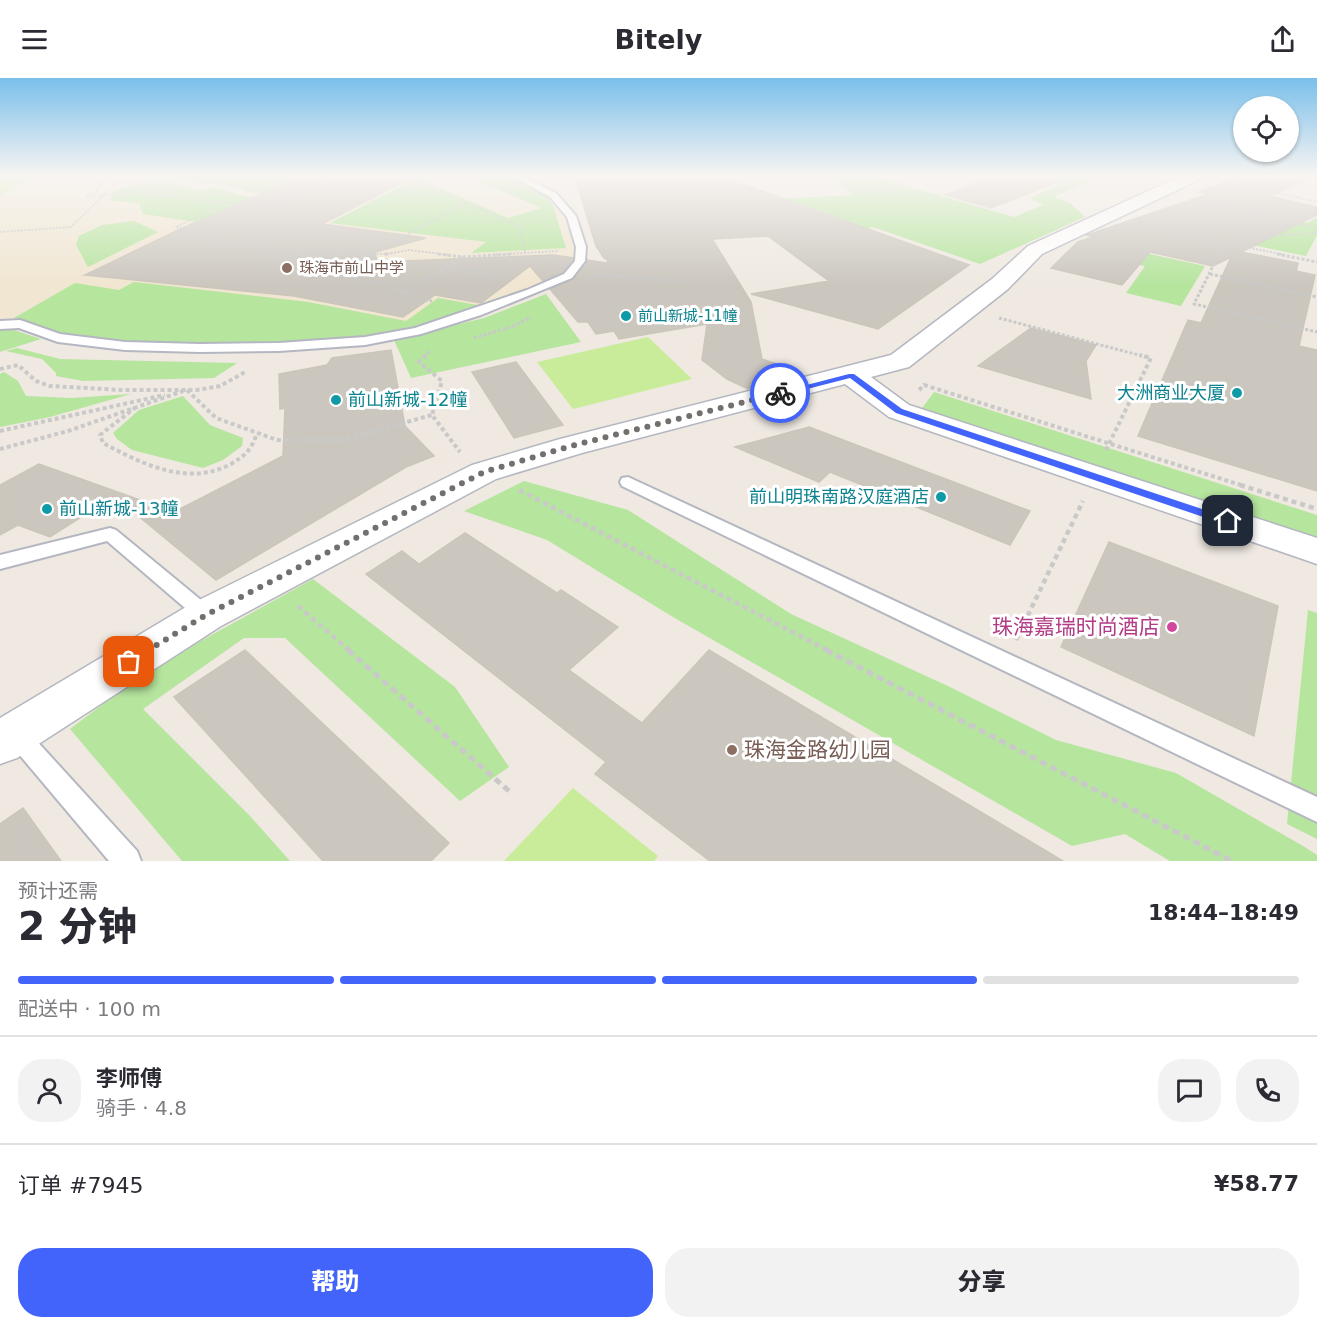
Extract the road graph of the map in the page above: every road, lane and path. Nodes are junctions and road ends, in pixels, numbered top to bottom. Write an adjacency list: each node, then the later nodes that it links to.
1 (87, 212): 10 (path)
2 (208, 212): 14 (path)
3 (450, 212): 14 (path)
4 (485, 212): 15 (path)
5 (567, 212): 29 (lane)
6 (1124, 212): 8 (street)
7 (1263, 212): 9 (path)
8 (1104, 218): 12 (path); 26 (street)
9 (1317, 228)
10 (0, 232)
11 (1317, 233): 12 (path)
12 (1233, 245): 17 (path); 19 (path)
13 (560, 251): 15 (path)
14 (369, 253): 16 (path); 23 (path)
15 (525, 253): 16 (path)
16 (462, 257): 18 (path)
17 (1317, 262)
18 (445, 267): 21 (path); 23 (path)
19 (1210, 273): 24 (path); 28 (path)
20 (592, 275): 22 (path)
21 (508, 278)
22 (684, 281)
23 (405, 293): 25 (path)
24 (1317, 297)
25 (437, 302)
26 (967, 310): 31 (street); 38 (path)
27 (0, 325): 29 (lane)
28 (1317, 332)
29 (279, 347): 32 (path)
30 (0, 369): 32 (path)
31 (851, 375): 34 (street); 40 (street)
32 (186, 390): 33 (path); 36 (path); 37 (path)
33 (136, 407): 37 (path); 39 (path)
34 (899, 411): 38 (path); 41 (street)
35 (432, 416): 37 (path)
36 (0, 431)
37 (257, 433)
38 (1109, 444): 43 (path)
39 (0, 449)
40 (484, 472): 46 (street); 53 (path)
41 (1095, 477): 44 (street); 48 (path)
42 (628, 482): 48 (lane)
43 (1317, 509)
44 (1317, 551)
45 (0, 562): 47 (lane)
46 (271, 581): 47 (street); 50 (path)
47 (206, 615): 49 (street)
48 (1005, 662): 51 (lane)
49 (8, 738): 52 (lane)
50 (509, 791)
51 (1317, 810)
52 (127, 861)
53 (1232, 861)

